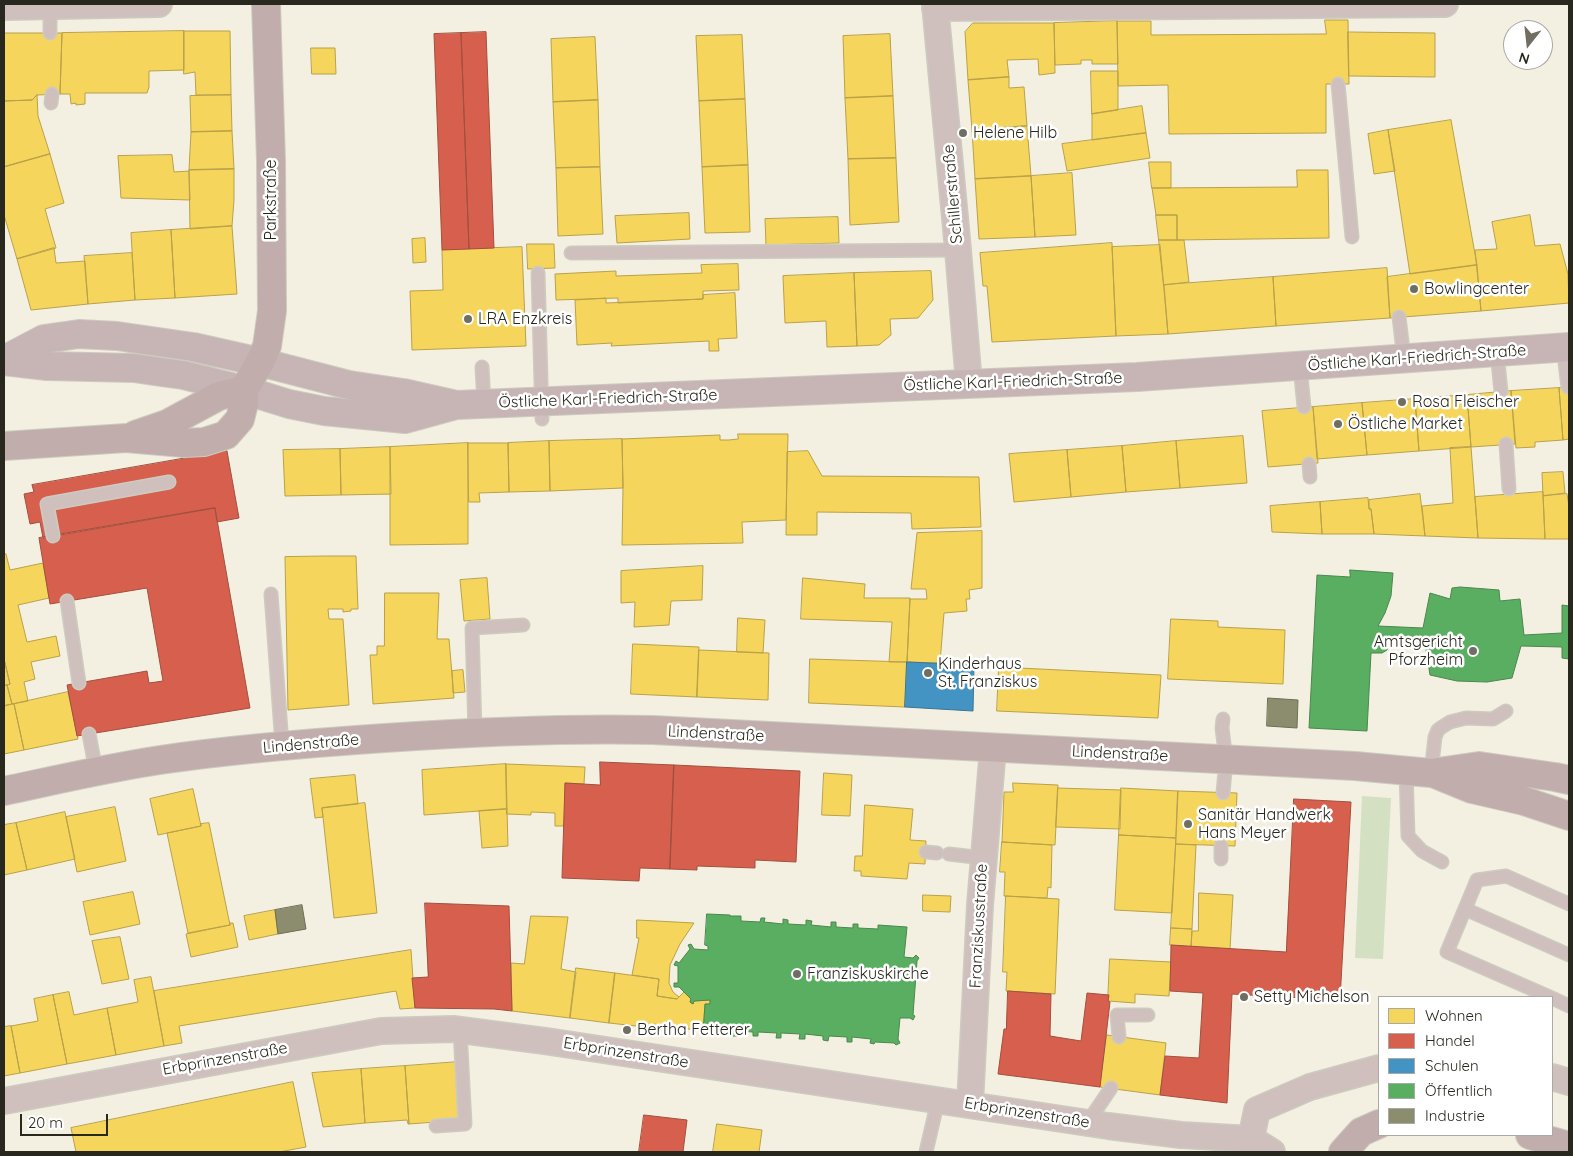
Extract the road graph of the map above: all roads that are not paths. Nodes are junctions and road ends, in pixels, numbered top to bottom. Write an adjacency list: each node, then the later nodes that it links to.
1 (158, 4): 4 (street)
2 (266, 4): 18 (main road, Parkstraße)
3 (1445, 4): 5 (street)
4 (50, 5): 6 (street); 7 (lane)
5 (935, 6): 10 (street, Schillerstraße)
6 (4, 7)
7 (50, 33)
8 (1338, 84): 9 (lane)
9 (1352, 238)
10 (958, 250): 11 (lane); 21 (street, Schillerstraße)
11 (571, 253)
12 (538, 273): 28 (lane)
13 (1399, 317): 16 (lane)
14 (1566, 347): 15 (main road, Östliche Karl-Friedrich-Straße); 22 (lane)
15 (1497, 352): 16 (main road, Östliche Karl-Friedrich-Straße); 24 (lane)
16 (1404, 359): 19 (main road, Östliche Karl-Friedrich-Straße)
17 (4, 360): 18 (main road, Östliche Karl-Friedrich-Straße); 23 (main road, Östliche Karl-Friedrich-Straße)
18 (260, 362): 23 (main road, Parkstraße); 26 (main road, Östliche Karl-Friedrich-Straße)
19 (1300, 366): 21 (main road, Östliche Karl-Friedrich-Straße); 27 (lane)
20 (482, 367): 25 (lane)
21 (969, 384): 28 (main road, Östliche Karl-Friedrich-Straße)
22 (1568, 387)
23 (244, 390): 26 (main road, Östliche Karl-Friedrich-Straße); 29 (main road, Parkstraße); 29 (main road, Parkstraße)
24 (1501, 392)
25 (484, 404): 26 (main road, Östliche Karl-Friedrich-Straße); 28 (main road, Östliche Karl-Friedrich-Straße)
26 (456, 405)
27 (1304, 407)
28 (542, 410)
29 (126, 438): 31 (main road, Parkstraße)
30 (1506, 444): 35 (lane)
31 (4, 446)
32 (1309, 464): 33 (lane)
33 (1310, 477)
34 (169, 482): 36 (lane)
35 (1509, 489)
36 (53, 536)
37 (271, 594): 45 (lane)
38 (67, 602): 40 (lane)
39 (523, 626): 43 (lane)
40 (79, 683)
41 (1506, 711): 49 (lane)
42 (1223, 720): 47 (lane)
43 (475, 732): 45 (main road, Lindenstraße); 46 (main road, Lindenstraße)
44 (89, 734): 48 (lane)
45 (282, 745): 48 (main road, Lindenstraße)
46 (992, 748): 47 (main road, Lindenstraße); 56 (street, Franziskusstraße)
47 (1226, 760): 49 (main road, Lindenstraße); 52 (lane)
48 (96, 771): 51 (main road, Lindenstraße)
49 (1419, 772): 50 (main road, Lindenstraße); 53 (main road, Lindenstraße); 58 (lane)
50 (1569, 780)
51 (4, 791)
52 (1223, 793)
53 (1569, 816)
54 (1221, 846): 57 (lane)
55 (937, 853): 56 (lane)
56 (983, 858): 74 (street, Franziskusstraße)
57 (1221, 859)
58 (1442, 862)
59 (1569, 904): 60 (lane)
60 (1464, 909): 61 (lane); 62 (lane)
61 (1569, 955)
62 (1546, 996)
63 (1553, 999): 64 (lane)
64 (1569, 1006)
65 (1148, 1015): 67 (lane)
66 (460, 1030): 72 (street, Erbprinzenstraße); 73 (street, Erbprinzenstraße); 77 (lane)
67 (1119, 1037)
68 (1378, 1068): 79 (street)
69 (1553, 1077): 70 (street)
70 (1569, 1082)
71 (1111, 1088): 75 (lane)
72 (938, 1100): 74 (street, Erbprinzenstraße); 81 (lane)
73 (4, 1101)
74 (970, 1105): 75 (street, Erbprinzenstraße)
75 (1088, 1122): 79 (street, Erbprinzenstraße)
76 (1378, 1124): 83 (main road)
77 (436, 1126)
78 (1534, 1136): 80 (main road)
79 (1249, 1146): 82 (street, Erbprinzenstraße)
80 (1569, 1146)
81 (926, 1152)
82 (1272, 1152)
83 (1344, 1152)

